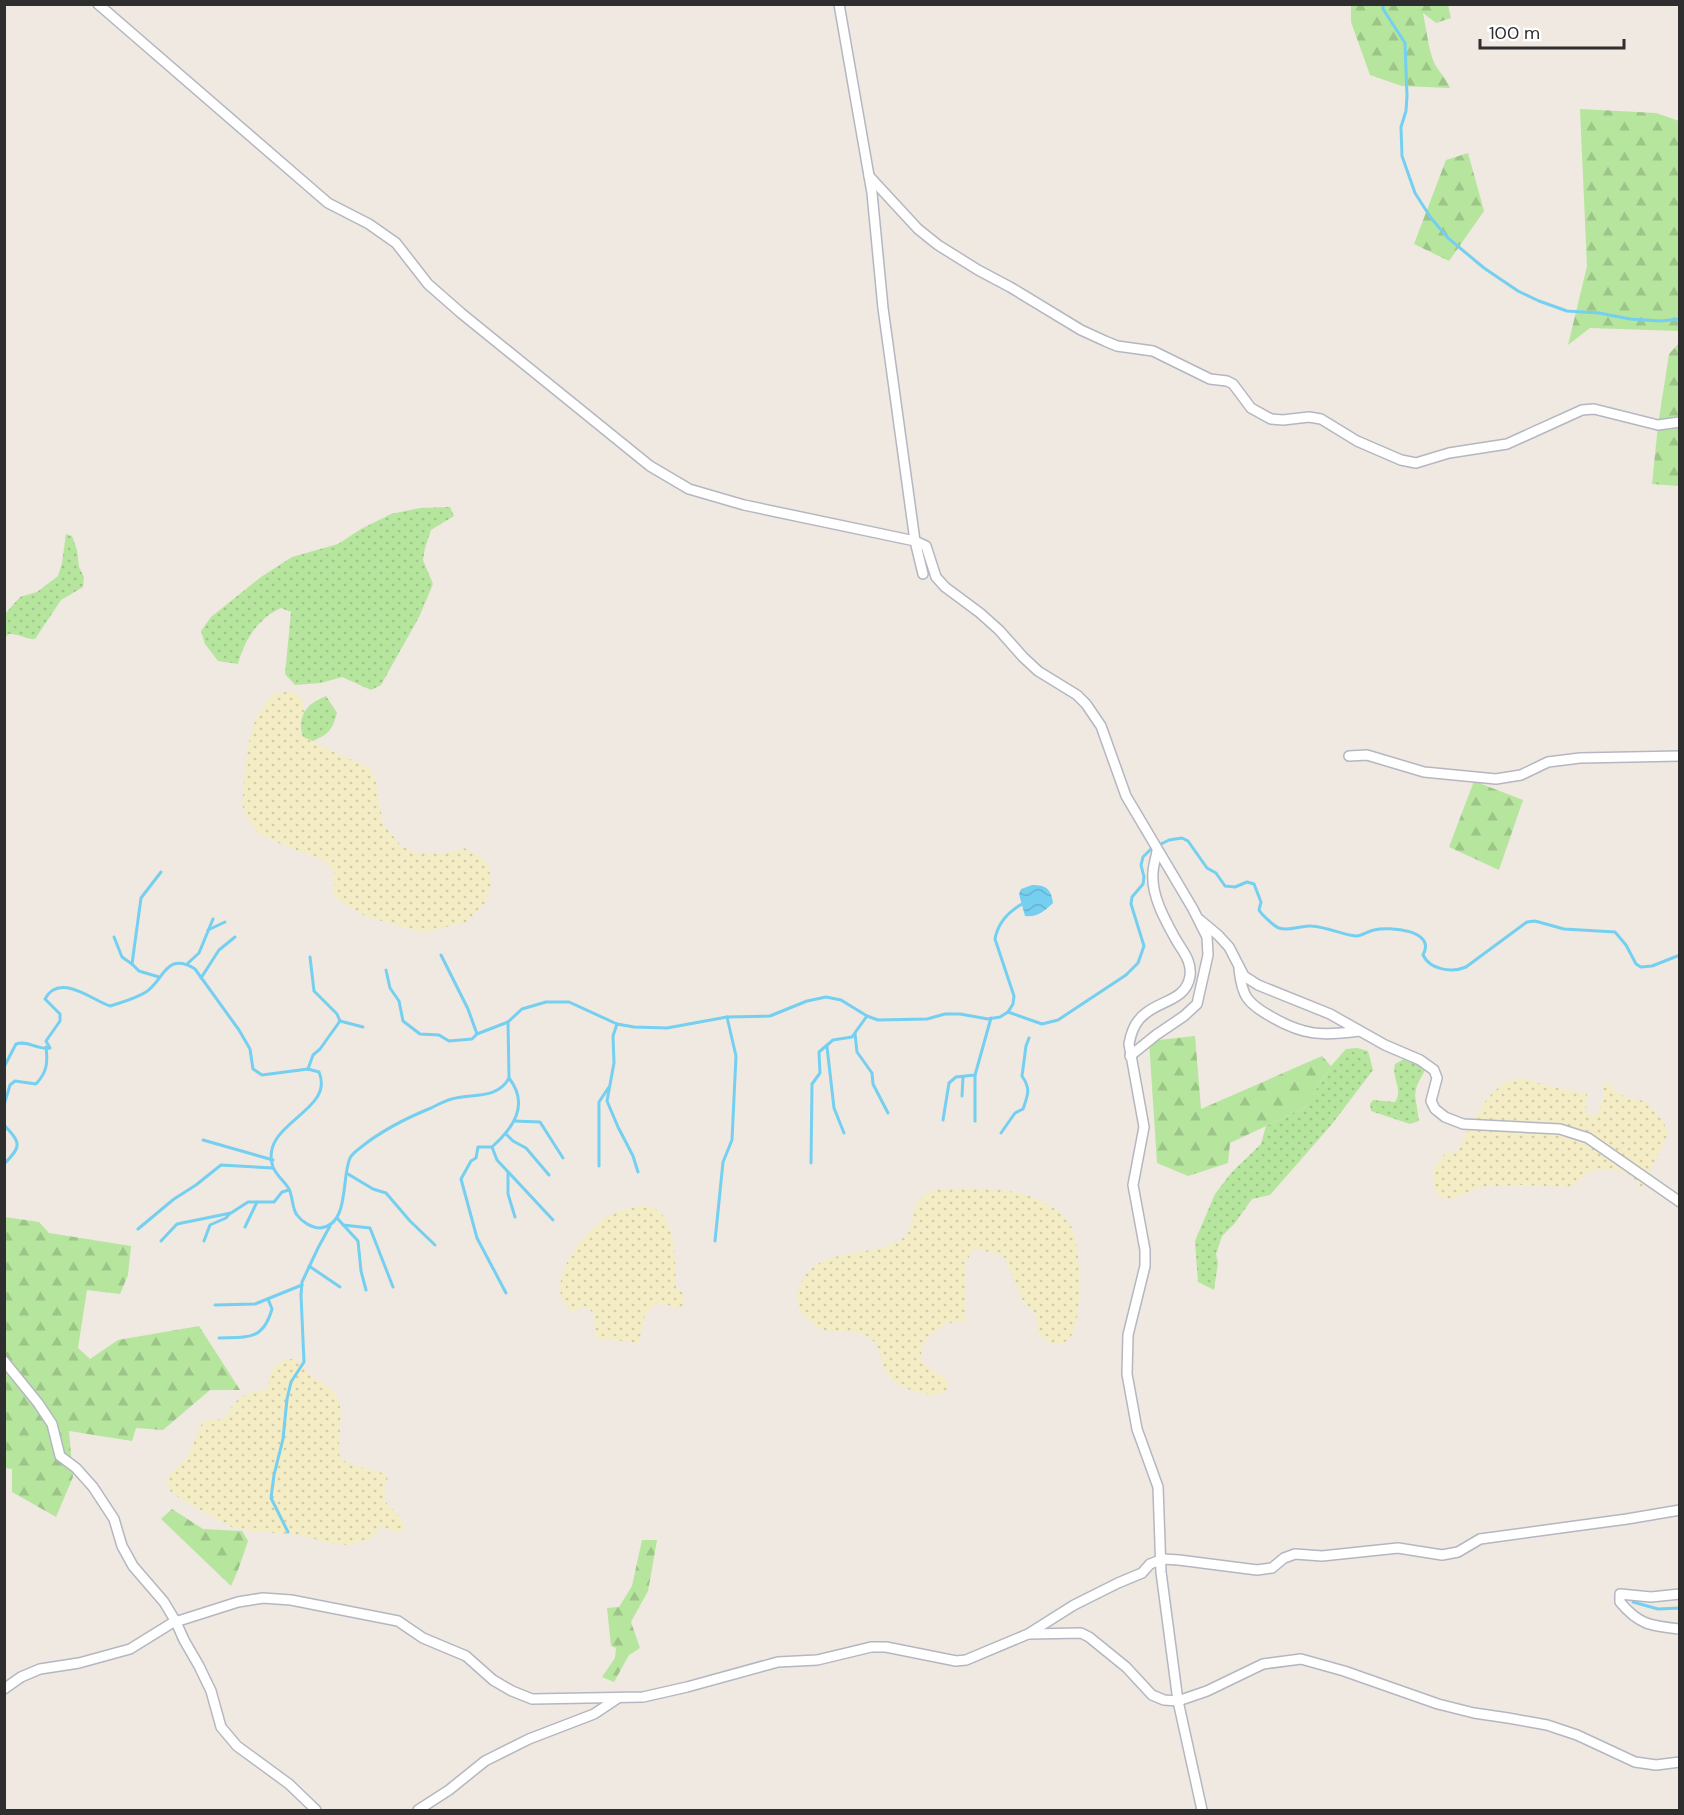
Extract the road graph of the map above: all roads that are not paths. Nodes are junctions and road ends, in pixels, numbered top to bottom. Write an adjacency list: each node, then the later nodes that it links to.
1 (98, 4): 5 (street)
2 (839, 4): 3 (street)
3 (869, 176): 4 (street); 5 (street)
4 (1680, 422)
5 (915, 541): 6 (street); 9 (street)
6 (923, 574)
7 (1349, 756): 8 (street)
8 (1680, 756)
9 (1157, 851): 10 (street); 13 (street)
10 (1197, 918): 11 (street); 13 (street)
11 (1239, 969): 12 (street); 12 (street)
12 (1359, 1030): 14 (street)
13 (1130, 1056): 17 (street)
14 (1680, 1202)
15 (4, 1362): 19 (street)
16 (1680, 1510): 17 (street)
17 (1160, 1560): 21 (street); 24 (street)
18 (1680, 1594): 20 (street)
19 (176, 1622): 22 (street); 23 (street); 26 (street)
20 (1680, 1629)
21 (1028, 1634): 23 (street); 24 (street)
22 (4, 1689)
23 (618, 1698): 27 (street)
24 (1178, 1701): 25 (street); 28 (street)
25 (1680, 1762)
26 (316, 1810)
27 (418, 1810)
28 (1202, 1810)

